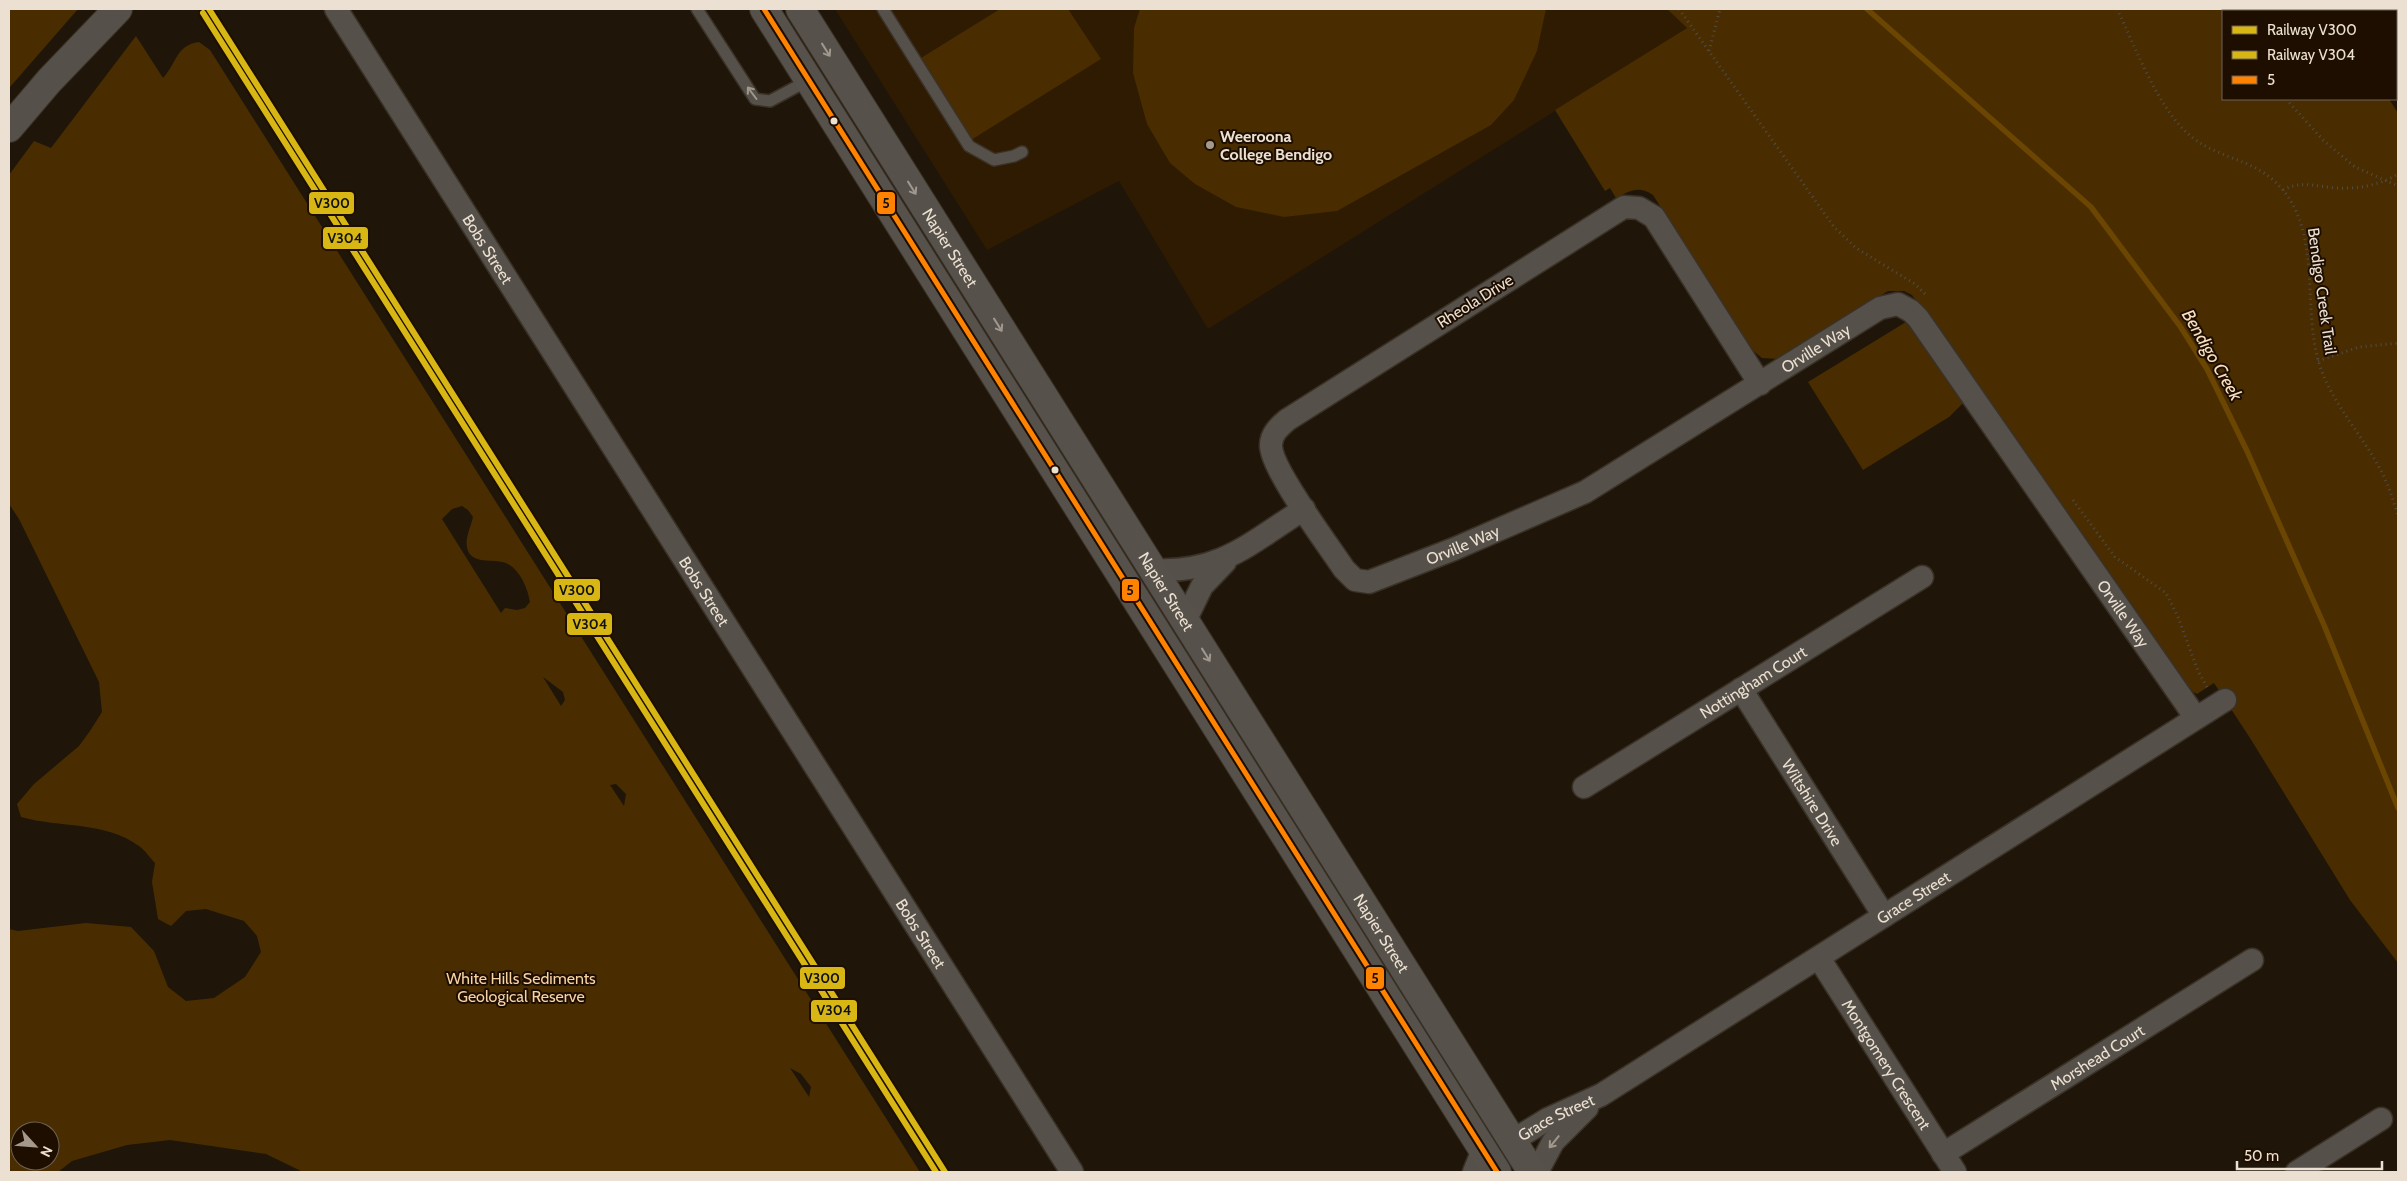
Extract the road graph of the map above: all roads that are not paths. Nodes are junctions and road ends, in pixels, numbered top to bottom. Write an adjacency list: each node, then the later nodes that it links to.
1 (118, 9): 9 (street)
2 (137, 9): 9 (street)
3 (336, 9): 33 (street, Bobs Street)
4 (697, 9): 10 (lane, one-way to 4)
5 (764, 9): 10 (highway, Napier Street)
6 (778, 9): 8 (lane)
7 (883, 9): 12 (lane)
8 (794, 16): 14 (highway, Napier Street, one-way to 14)
9 (75, 54): 11 (street)
10 (815, 78): 19 (highway, Napier Street)
11 (9, 128)
12 (1022, 152)
13 (1760, 384): 15 (street, Orville Way); 15 (street, Rheola Drive); 23 (street, Orville Way)
14 (1085, 463): 17 (highway, Napier Street); 19 (highway)
15 (1304, 509): 16 (street)
16 (1235, 553): 17 (street); 20 (street)
17 (1152, 570): 20 (highway, Napier Street)
18 (1922, 577): 21 (street, Nottingham Court)
19 (1140, 605): 32 (highway, Napier Street)
20 (1184, 621): 30 (highway, Napier Street, one-way to 30)
21 (1741, 689): 24 (street, Nottingham Court); 25 (street, Wiltshire Drive)
22 (2225, 700): 23 (street, Grace Street)
23 (2196, 718): 25 (street, Grace Street)
24 (1584, 787)
25 (1884, 916): 26 (street, Grace Street)
26 (1819, 958): 28 (street, Grace Street); 31 (street, Montgomery Crescent)
27 (2252, 960): 31 (street, Morshead Court)
28 (1601, 1095): 30 (street, Grace Street); 36 (street, Grace Street, one-way to 36)
29 (2381, 1119): 37 (street)
30 (1512, 1141): 34 (highway); 35 (highway, Napier Street)
31 (1949, 1163)
32 (1485, 1165)
33 (1072, 1172)
34 (1513, 1172)
35 (1532, 1172)
36 (1537, 1172)
37 (2297, 1172)

